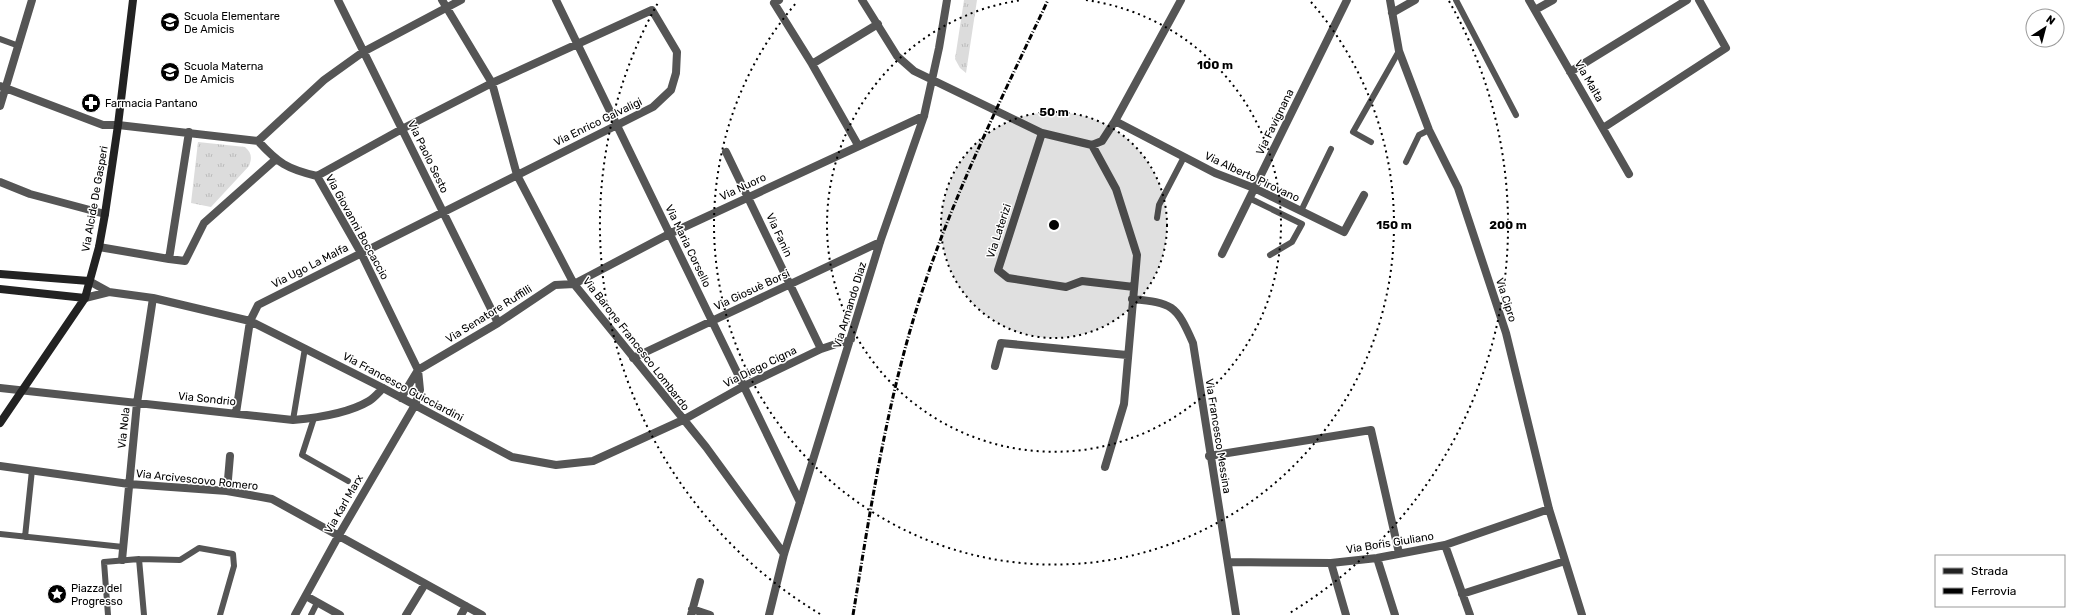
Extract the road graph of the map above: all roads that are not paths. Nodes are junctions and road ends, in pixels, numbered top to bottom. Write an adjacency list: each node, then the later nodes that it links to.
1 (32, 0): 24 (street)
2 (133, 0): 37 (main road, Via Alcide De Gasperi)
3 (338, 0): 26 (street, Via Paolo Sesto)
4 (461, 0): 18 (street)
5 (556, 0): 23 (street, Via Maria Corsello)
6 (862, 0): 21 (street)
7 (947, 0): 29 (street, Via Armando Diaz)
8 (1181, 0): 35 (street)
9 (1347, 0): 56 (street, Via Favignana)
10 (1390, 0): 20 (street, Via Cipro)
11 (1415, 0): 20 (street)
12 (1456, 0): 33 (lane)
13 (1529, 0): 19 (street, Via Malta)
14 (1552, 0): 19 (street)
15 (1687, 0): 28 (street)
16 (1699, 0): 38 (street)
17 (775, 1): 27 (street)
18 (445, 3): 26 (street); 30 (street, Via Barone Francesco Lombardo)
19 (1535, 10): 28 (street, Via Malta)
20 (1392, 13): 25 (street, Via Cipro)
21 (878, 24): 27 (street); 29 (street)
22 (0, 39): 24 (lane)
23 (577, 44): 30 (street); 36 (street, Via Maria Corsello); 36 (street, Via Enrico Galvaligi)
24 (19, 46): 31 (street)
25 (1399, 51): 40 (street, Via Cipro); 44 (lane)
26 (363, 52): 39 (street, Via Paolo Sesto); 43 (street)
27 (812, 64): 45 (street)
28 (1570, 72): 38 (street, Via Malta)
29 (931, 79): 34 (street, Via Armando Diaz); 42 (street)
30 (492, 83): 39 (street); 52 (street, Via Barone Francesco Lombardo)
31 (3, 87): 32 (street); 37 (street)
32 (0, 106)
33 (1516, 115)
34 (924, 116): 45 (street, Via Nuoro); 65 (street, Via Armando Diaz)
35 (1115, 121): 46 (street); 49 (street, Via Alberto Pirovano)
36 (616, 124): 52 (street, Via Enrico Galvaligi); 64 (street, Via Maria Corsello)
37 (118, 125): 41 (street); 62 (main road, Via Alcide De Gasperi)
38 (1603, 128): 53 (street, Via Malta)
39 (402, 129): 54 (street); 61 (street, Via Paolo Sesto)
40 (1429, 130): 51 (lane); 112 (street, Via Cipro)
41 (189, 132): 43 (street); 70 (street)
42 (1042, 133): 46 (street); 75 (street, Via Laterizi)
43 (258, 141): 50 (street, Via Giovanni Boccaccio)
44 (1371, 142)
45 (858, 145): 58 (street, Via Nuoro)
46 (1092, 145): 75 (street)
47 (1331, 149): 60 (lane)
48 (726, 152): 58 (street, Via Fanin)
49 (1184, 157): 56 (street, Via Alberto Pirovano); 63 (lane)
50 (275, 160): 54 (street, Via Giovanni Boccaccio); 70 (street)
51 (1406, 162)
52 (517, 174): 61 (street, Via Ugo La Malfa); 73 (street, Via Barone Francesco Lombardo)
53 (1629, 174)
54 (317, 176): 67 (street, Via Giovanni Boccaccio)
55 (0, 182): 62 (street)
56 (1254, 188): 59 (street, Via Favignana); 60 (street, Via Alberto Pirovano)
57 (1364, 195): 60 (street, Via Alberto Pirovano)
58 (748, 197): 64 (street, Via Nuoro); 74 (street, Via Fanin)
59 (1249, 198): 68 (street, Via Favignana); 69 (lane)
60 (1301, 211)
61 (443, 212): 67 (street, Via Ugo La Malfa); 83 (street, Via Paolo Sesto)
62 (105, 214): 66 (main road, Via Alcide De Gasperi)
63 (1157, 218)
64 (669, 234): 73 (street, Via Nuoro); 82 (street, Via Maria Corsello)
65 (880, 242): 74 (street, Via Giosuè Borsi); 84 (street, Via Armando Diaz)
66 (99, 247): 70 (street); 72 (main road, Via Alcide De Gasperi)
67 (361, 253): 81 (street, Via Ugo La Malfa); 90 (street, Via Giovanni Boccaccio)
68 (1222, 254)
69 (1270, 256)
70 (169, 259)
71 (0, 274): 72 (main road)
72 (89, 281): 77 (street); 78 (main road, Via Alcide De Gasperi)
73 (574, 284): 83 (street, Via Senatore Ruffilli); 88 (street, Via Barone Francesco Lombardo)
74 (790, 285): 82 (street, Via Giosuè Borsi); 86 (street, Via Fanin)
75 (1134, 286): 80 (street)
76 (0, 289): 78 (main road)
77 (109, 292): 78 (street); 79 (street, Via Francesco Guicciardini)
78 (85, 298): 94 (main road, Via Alcide De Gasperi)
79 (153, 298): 81 (street, Via Francesco Guicciardini); 96 (street, Via Nola)
80 (1132, 299): 87 (street); 104 (street, Via Francesco Messina)
81 (250, 321): 85 (street, Via Francesco Guicciardini); 98 (street)
82 (712, 321): 88 (street, Via Giosuè Borsi); 91 (street, Via Maria Corsello)
83 (498, 323): 90 (street, Via Senatore Ruffilli)
84 (851, 339): 86 (street, Via Diego Cigna); 111 (street, Via Armando Diaz)
85 (305, 348): 93 (street, Via Francesco Guicciardini); 100 (lane)
86 (821, 350): 91 (street, Via Diego Cigna)
87 (1127, 355): 89 (street); 106 (street)
88 (633, 358): 101 (street, Via Barone Francesco Lombardo)
89 (995, 366)
90 (418, 370): 95 (street); 97 (street, Via Karl Marx)
91 (744, 386): 101 (street, Via Diego Cigna); 111 (street, Via Maria Corsello)
92 (0, 388): 94 (street, Via Sondrio)
93 (383, 388): 95 (street, Via Francesco Guicciardini); 99 (street, Via Sondrio)
94 (20, 392): 96 (street, Via Sondrio); 102 (main road, Via Alcide De Gasperi)
95 (401, 398): 97 (street, Via Francesco Guicciardini)
96 (137, 403): 98 (street, Via Sondrio); 109 (street, Via Nola)
97 (415, 405): 101 (street, Via Francesco Guicciardini); 114 (street, Via Karl Marx)
98 (236, 413): 100 (street, Via Sondrio)
99 (314, 418): 100 (street, Via Sondrio); 108 (lane)
100 (294, 420)
101 (682, 420): 118 (street, Via Barone Francesco Lombardo)
102 (0, 423)
103 (230, 456): 110 (street)
104 (1209, 456): 119 (street); 124 (street, Via Francesco Messina)
105 (0, 466): 107 (street, Via Arcivescovo Romero)
106 (1105, 466)
107 (32, 470): 109 (street, Via Arcivescovo Romero); 115 (lane)
108 (348, 481)
109 (129, 484): 110 (street, Via Arcivescovo Romero); 117 (street, Via Nola)
110 (227, 491): 114 (street, Via Arcivescovo Romero)
111 (800, 502): 118 (street, Via Armando Diaz)
112 (1549, 509): 116 (street, Via Boris Giuliano); 123 (street, Via Cipro)
113 (0, 534): 115 (lane)
114 (339, 535): 127 (street, Via Arcivescovo Romero); 129 (street, Via Karl Marx)
115 (25, 537): 117 (lane)
116 (1445, 545): 119 (street, Via Boris Giuliano); 128 (street)
117 (123, 547): 122 (street, Via Nola)
118 (784, 554): 143 (street, Via Armando Diaz)
119 (1399, 554): 120 (street, Via Boris Giuliano)
120 (1377, 558): 125 (street, Via Boris Giuliano); 146 (street)
121 (139, 559): 122 (lane); 134 (lane); 135 (lane)
122 (122, 560): 133 (lane)
123 (1565, 561): 128 (street); 148 (street, Via Cipro)
124 (1228, 562): 125 (street, Via Boris Giuliano); 144 (street, Via Francesco Messina)
125 (1331, 563): 145 (street)
126 (700, 582): 132 (street)
127 (425, 584): 131 (street, Via Arcivescovo Romero); 139 (street)
128 (1462, 594): 147 (street)
129 (306, 596): 130 (street); 136 (street, Via Karl Marx)
130 (317, 602): 137 (lane); 138 (street)
131 (466, 606): 140 (street); 141 (street, Via Arcivescovo Romero)
132 (691, 612): 142 (street)
133 (108, 615)
134 (144, 615)
135 (220, 615)
136 (295, 615)
137 (310, 615)
138 (340, 615)
139 (406, 615)
140 (460, 615)
141 (482, 615)
142 (710, 615)
143 (769, 615)
144 (1236, 615)
145 (1346, 615)
146 (1395, 615)
147 (1470, 615)
148 (1582, 615)

